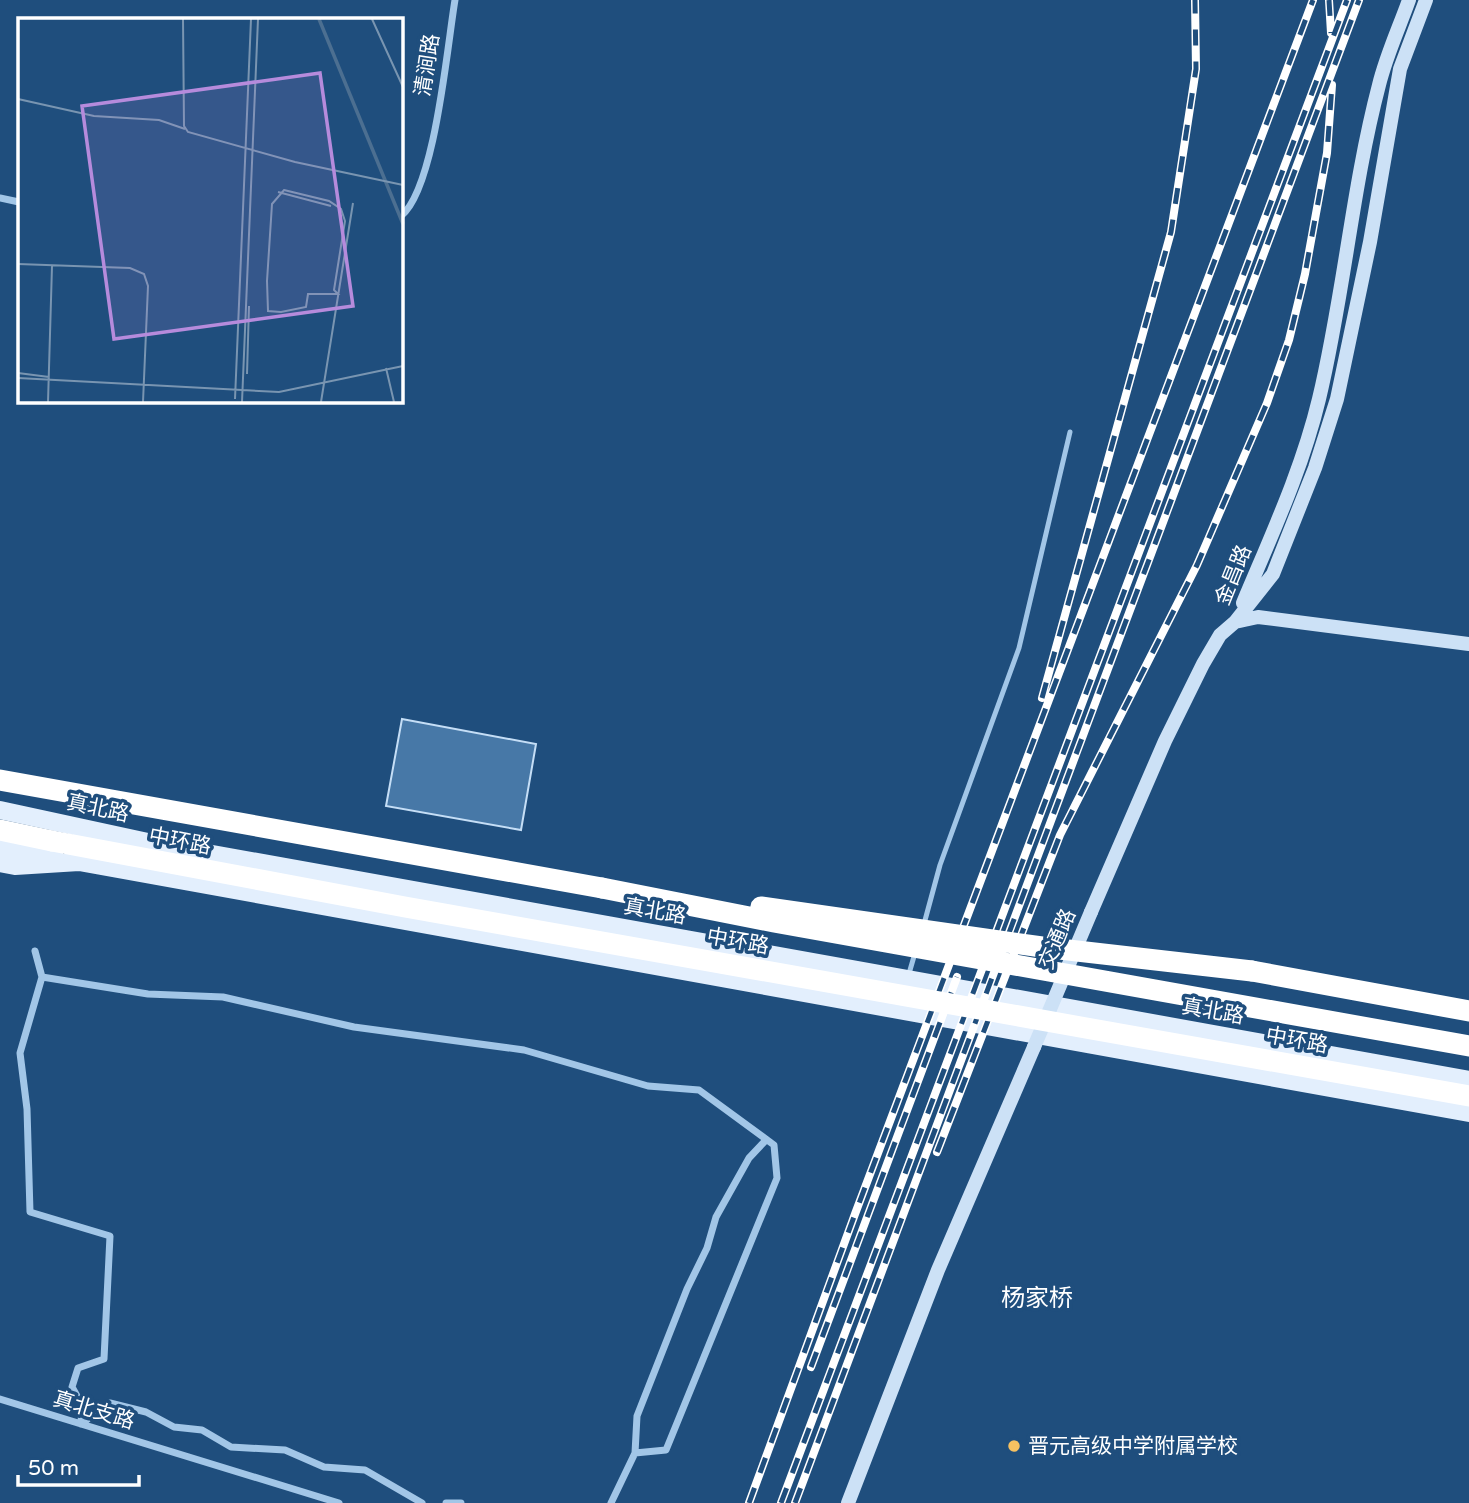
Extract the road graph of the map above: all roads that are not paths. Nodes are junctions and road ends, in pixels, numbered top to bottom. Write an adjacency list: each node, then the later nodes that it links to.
1 (455, 0): 6 (street, 清涧路)
2 (1409, 0): 8 (main road, 金昌路)
3 (1426, 0): 8 (main road, 金昌路)
4 (0, 198): 5 (street)
5 (18, 202)
6 (403, 215)
7 (1070, 432): 18 (lane)
8 (1235, 622): 9 (main road); 33 (main road, 交通路, bridge)
9 (1469, 644)
10 (0, 780): 15 (highway, 中环路)
11 (1, 819): 18 (main road, 真北路); 22 (highway, 中环路, bridge)
12 (0, 846): 13 (main road)
13 (79, 862): 14 (main road); 23 (main road)
14 (0, 863)
15 (603, 888): 19 (highway, bridge); 20 (highway, 中环路, bridge)
16 (35, 951): 17 (street)
17 (42, 977): 24 (street); 26 (street)
18 (907, 980): 21 (main road, 真北路)
19 (1469, 1011)
20 (1469, 1045)
21 (1469, 1080)
22 (1469, 1096)
23 (1469, 1113)
24 (766, 1140): 27 (street); 27 (street)
25 (0, 1399): 26 (street, 真北支路)
26 (81, 1424): 28 (street, 真北支路); 29 (street)
27 (635, 1453): 32 (street)
28 (339, 1503)
29 (422, 1503)
30 (446, 1503): 31 (street)
31 (461, 1503)
32 (611, 1503)
33 (848, 1503)

